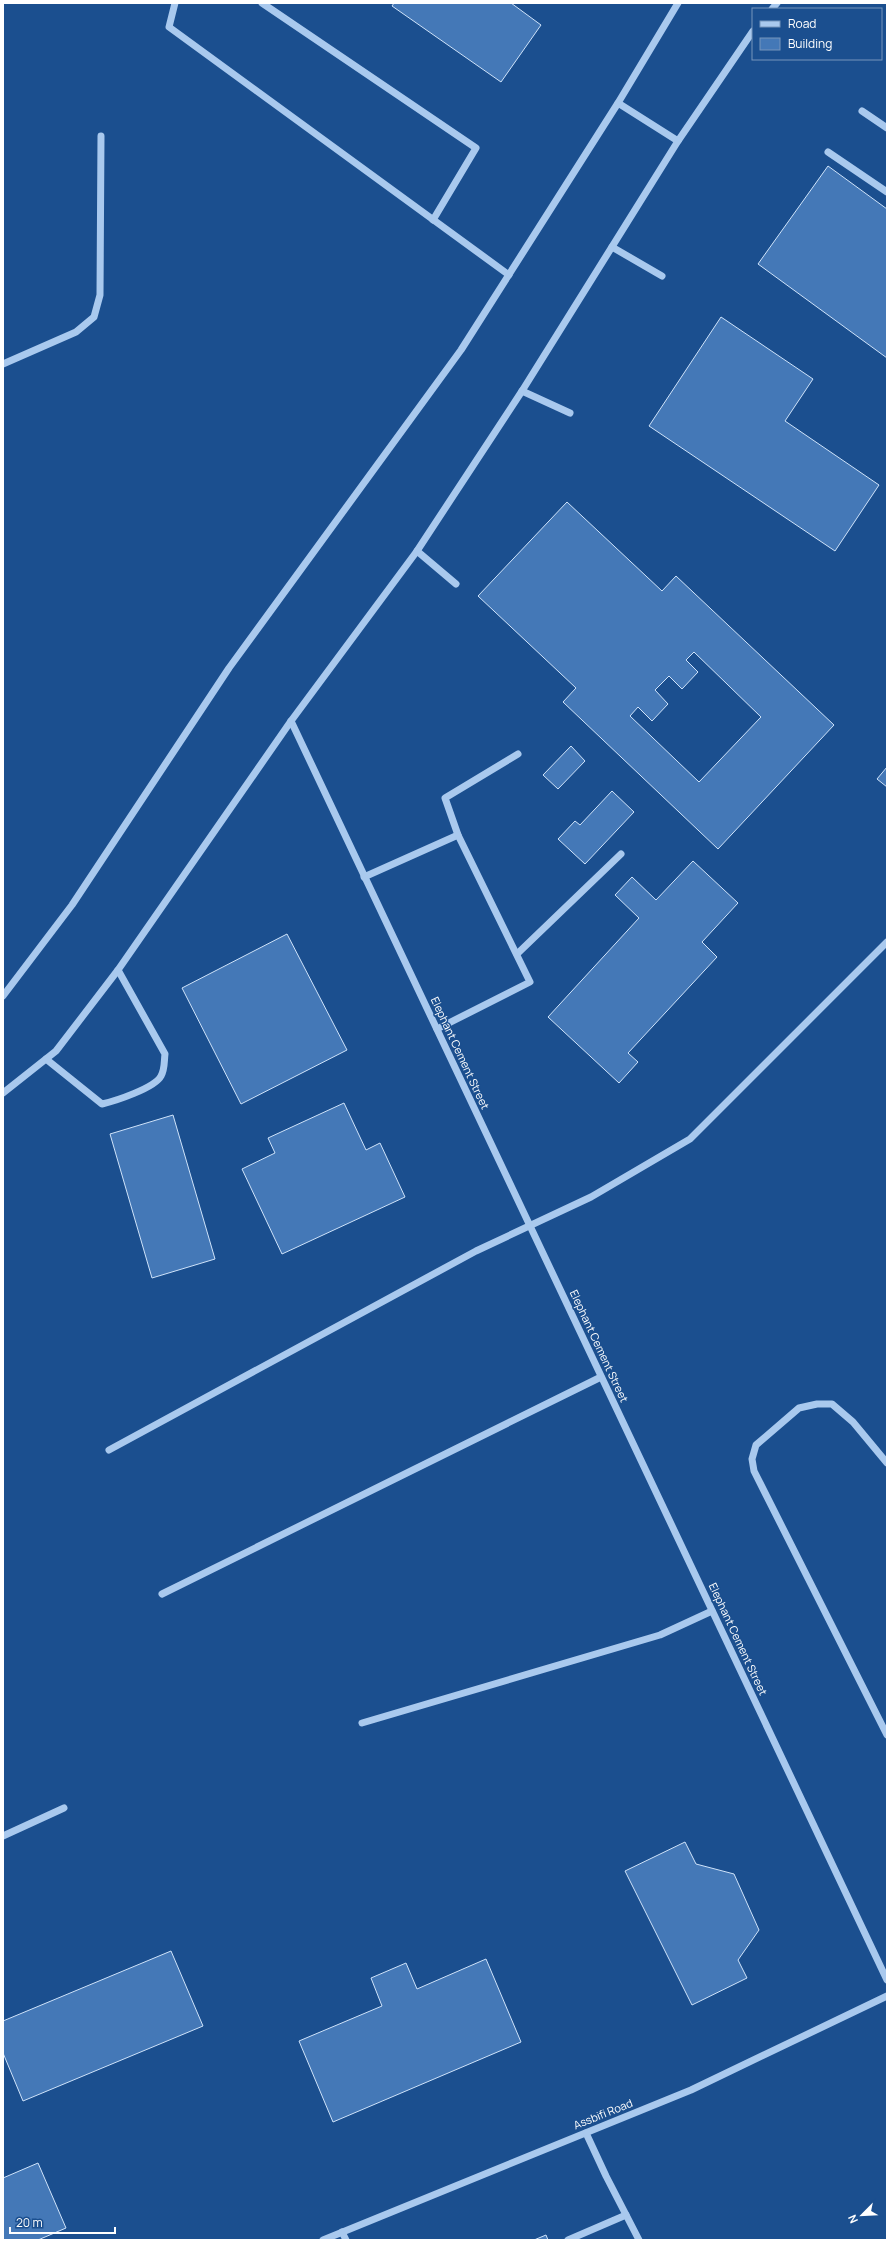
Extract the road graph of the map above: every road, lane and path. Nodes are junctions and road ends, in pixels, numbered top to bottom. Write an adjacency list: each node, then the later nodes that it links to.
1 (175, 3): 12 (street)
2 (262, 3): 12 (street)
3 (678, 3): 5 (street)
4 (752, 32): 9 (street)
5 (618, 103): 9 (street); 14 (street)
6 (862, 111): 7 (street)
7 (887, 128)
8 (100, 136): 16 (street)
9 (678, 141): 13 (street)
10 (828, 152): 11 (street)
11 (887, 192)
12 (433, 220): 14 (street)
13 (612, 247): 15 (street); 17 (street)
14 (509, 275): 29 (street)
15 (662, 276)
16 (3, 364)
17 (522, 391): 18 (street); 19 (street)
18 (570, 413)
19 (417, 551): 20 (street); 21 (street)
20 (456, 584)
21 (291, 721): 25 (street, Elephant Cement Street); 28 (street)
22 (518, 754): 23 (street)
23 (458, 835): 25 (street); 27 (street)
24 (621, 854): 27 (street)
25 (364, 876): 30 (street, Elephant Cement Street)
26 (887, 942): 33 (street)
27 (517, 954): 30 (street)
28 (118, 970): 31 (street); 31 (street)
29 (3, 996)
30 (436, 1029): 33 (street, Elephant Cement Street)
31 (46, 1059): 32 (street)
32 (3, 1094)
33 (529, 1224): 34 (street, Elephant Cement Street); 35 (street)
34 (601, 1377): 37 (street); 38 (street, Elephant Cement Street)
35 (109, 1450)
36 (887, 1463): 40 (street)
37 (162, 1594)
38 (712, 1611): 39 (street); 43 (street, Elephant Cement Street)
39 (362, 1723)
40 (887, 1735)
41 (64, 1808): 42 (street)
42 (3, 1836)
43 (887, 1980)
44 (887, 1996): 45 (street, Assbifi Road)
45 (586, 2133): 46 (street); 47 (street, Assbifi Road)
46 (626, 2215): 50 (street); 51 (street)
47 (342, 2232): 48 (street, Assbifi Road); 49 (street)
48 (323, 2240)
49 (346, 2240)
50 (568, 2240)
51 (639, 2240)

